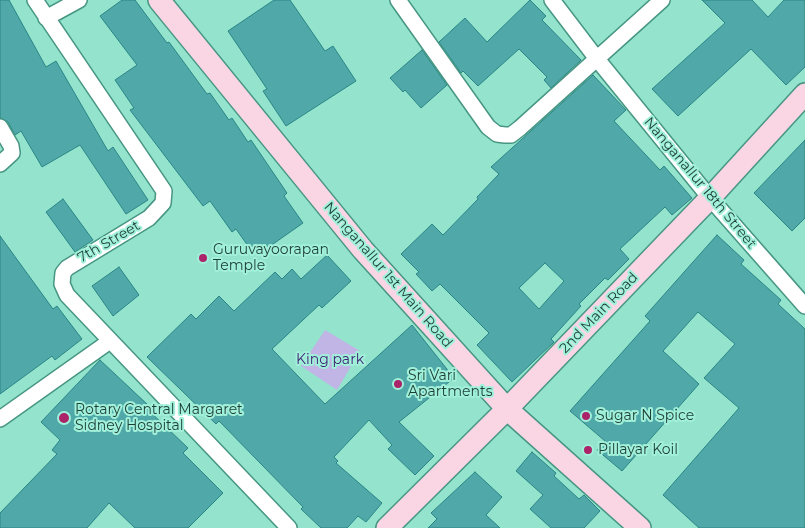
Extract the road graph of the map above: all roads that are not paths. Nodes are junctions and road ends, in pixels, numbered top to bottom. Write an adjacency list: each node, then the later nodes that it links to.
1 (35, 0): 7 (street, 7th Street)
2 (79, 0): 7 (street)
3 (159, 0): 15 (street, Nanganallur 1st Main Road)
4 (398, 0): 8 (street)
5 (552, 0): 8 (street, Nanganallur 18th Street)
6 (662, 0): 8 (street)
7 (46, 18): 14 (street, 7th Street)
8 (597, 59): 12 (street, Nanganallur 18th Street)
9 (805, 94): 12 (street, 2nd Main Road)
10 (0, 127): 11 (street)
11 (0, 164)
12 (710, 198): 13 (street, Nanganallur 18th Street); 15 (street, 2nd Main Road)
13 (805, 306)
14 (110, 341): 16 (street); 17 (street, 7th Street)
15 (506, 409): 18 (street, 2nd Main Road); 19 (street, Nanganallur 1st Main Road)
16 (0, 419)
17 (289, 528)
18 (387, 528)
19 (640, 528)

